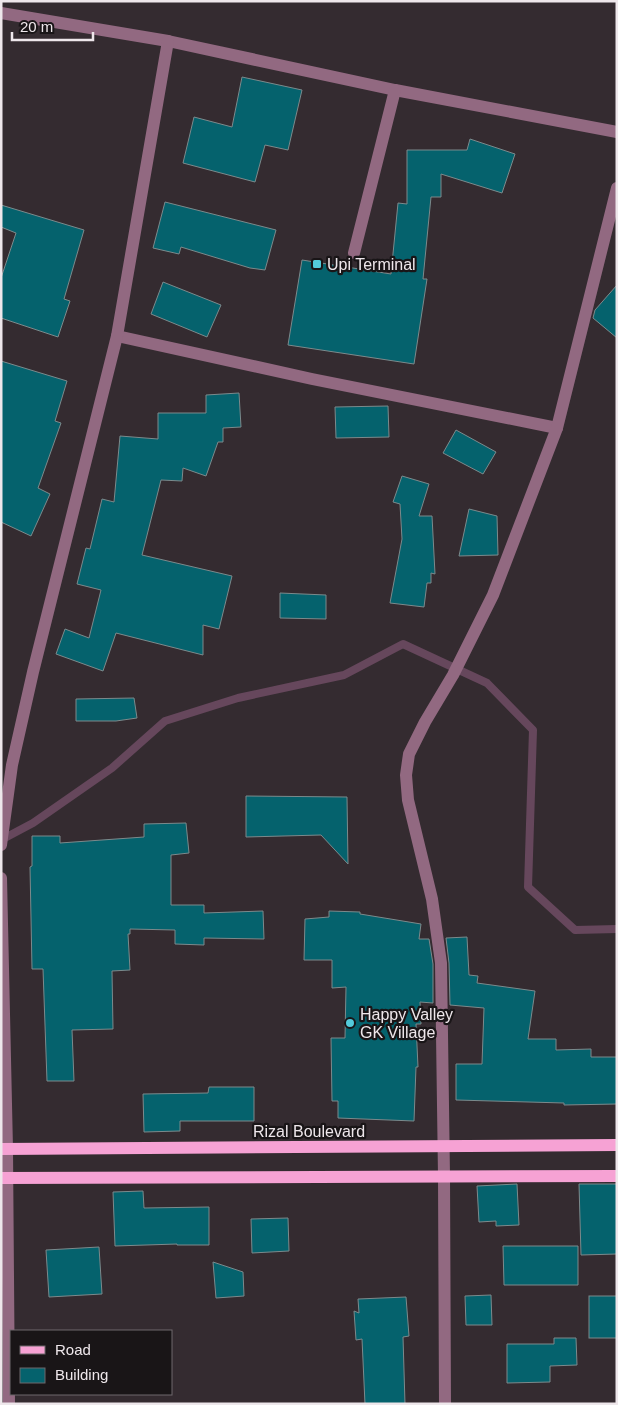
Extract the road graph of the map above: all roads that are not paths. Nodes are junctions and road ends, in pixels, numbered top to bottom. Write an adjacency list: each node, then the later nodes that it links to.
1 (1, 13): 2 (street)
2 (168, 41): 3 (street); 7 (street)
3 (395, 90): 4 (street); 6 (street)
4 (617, 132)
5 (617, 188): 8 (street)
6 (354, 253)
7 (117, 336): 8 (street); 9 (street)
8 (557, 428): 13 (street)
9 (1, 845)
10 (1, 878): 11 (street)
11 (1, 916): 14 (street)
12 (617, 1145): 13 (main road, Rizal Boulevard)
13 (444, 1146): 14 (main road, Rizal Boulevard); 15 (street)
14 (4, 1149): 17 (street)
15 (444, 1176): 16 (main road); 17 (main road); 19 (street)
16 (617, 1176)
17 (4, 1178): 18 (street)
18 (9, 1404)
19 (445, 1404)

